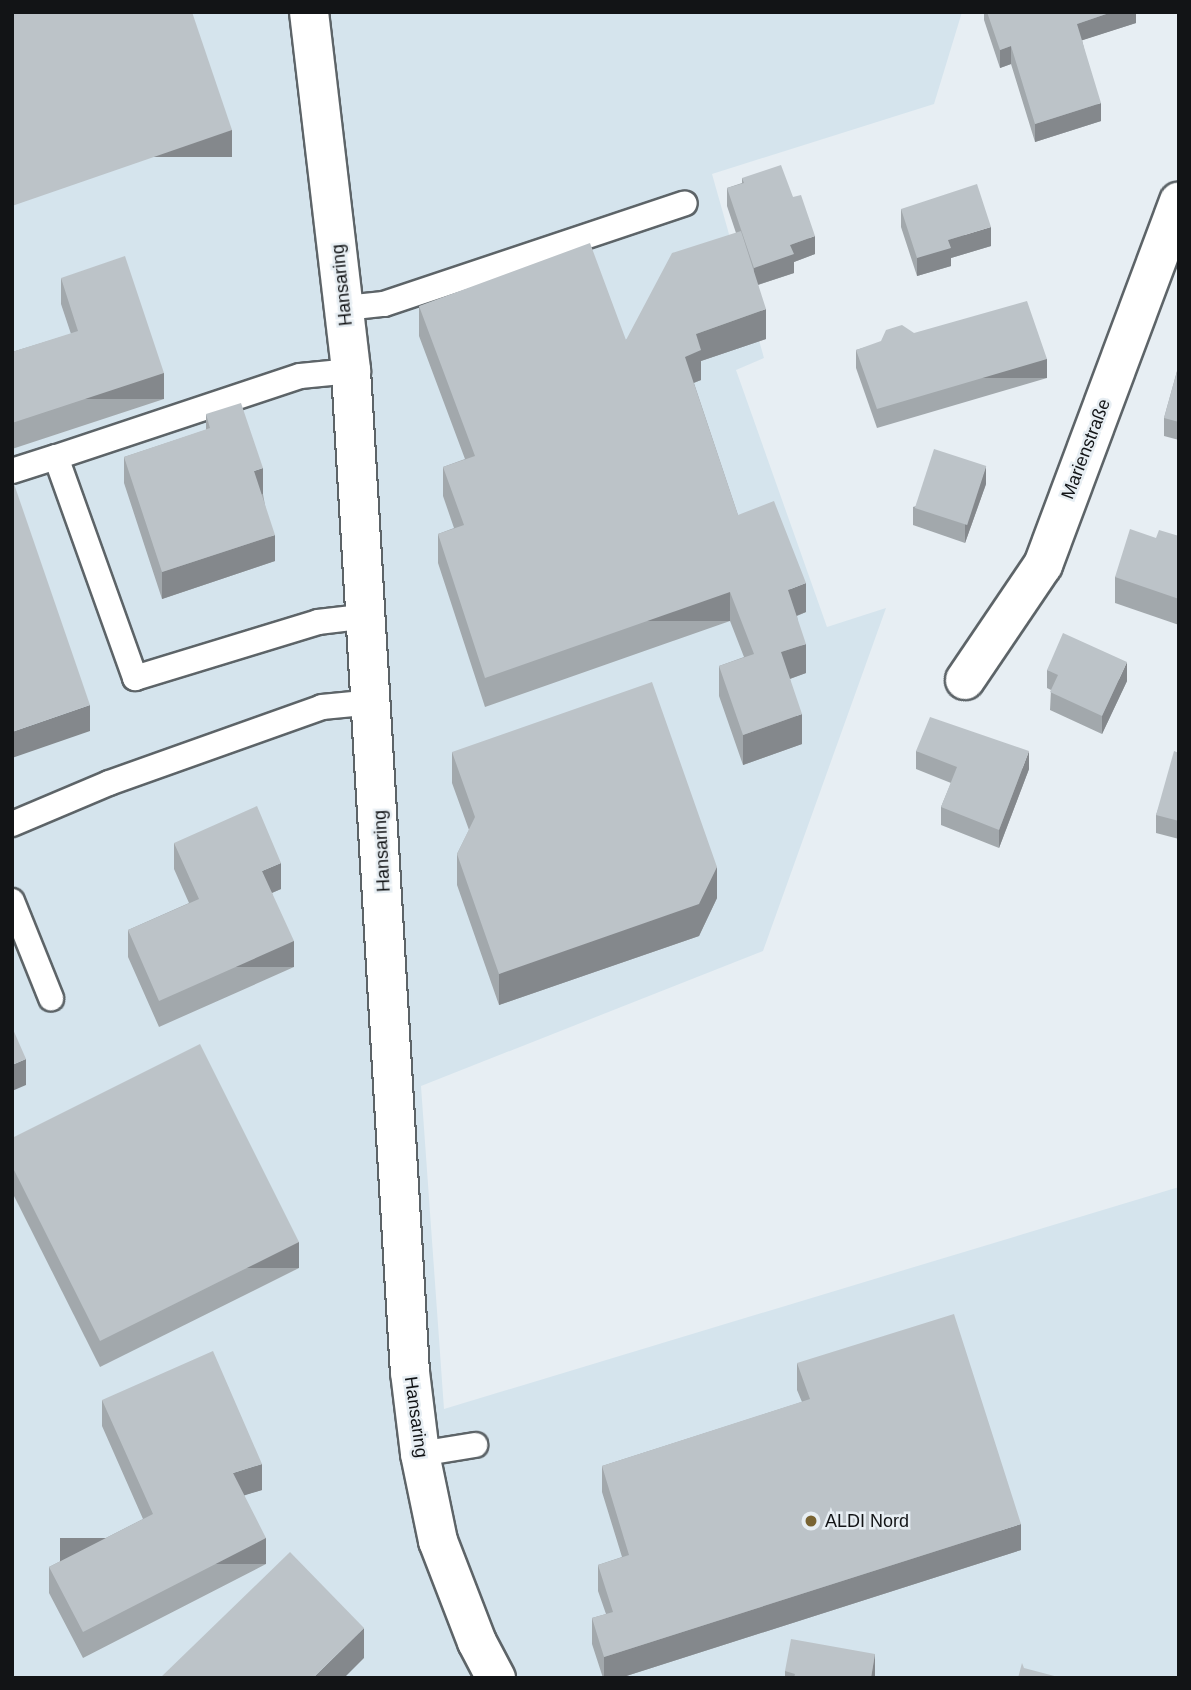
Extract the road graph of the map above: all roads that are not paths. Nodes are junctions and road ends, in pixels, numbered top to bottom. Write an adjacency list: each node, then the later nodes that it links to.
1 (309, 12): 4 (street, Hansaring)
2 (1179, 202): 9 (street, Marienstraße)
3 (685, 203): 4 (lane)
4 (345, 309): 5 (street, Hansaring)
5 (351, 371): 6 (lane); 8 (street, Hansaring)
6 (56, 457): 7 (lane); 8 (lane)
7 (12, 471)
8 (368, 616): 10 (street, Hansaring)
9 (965, 680)
10 (374, 702): 11 (lane); 15 (street, Hansaring)
11 (12, 824)
12 (12, 901): 13 (lane)
13 (51, 998)
14 (475, 1445): 15 (lane)
15 (420, 1454): 16 (street, Hansaring)
16 (496, 1678)

